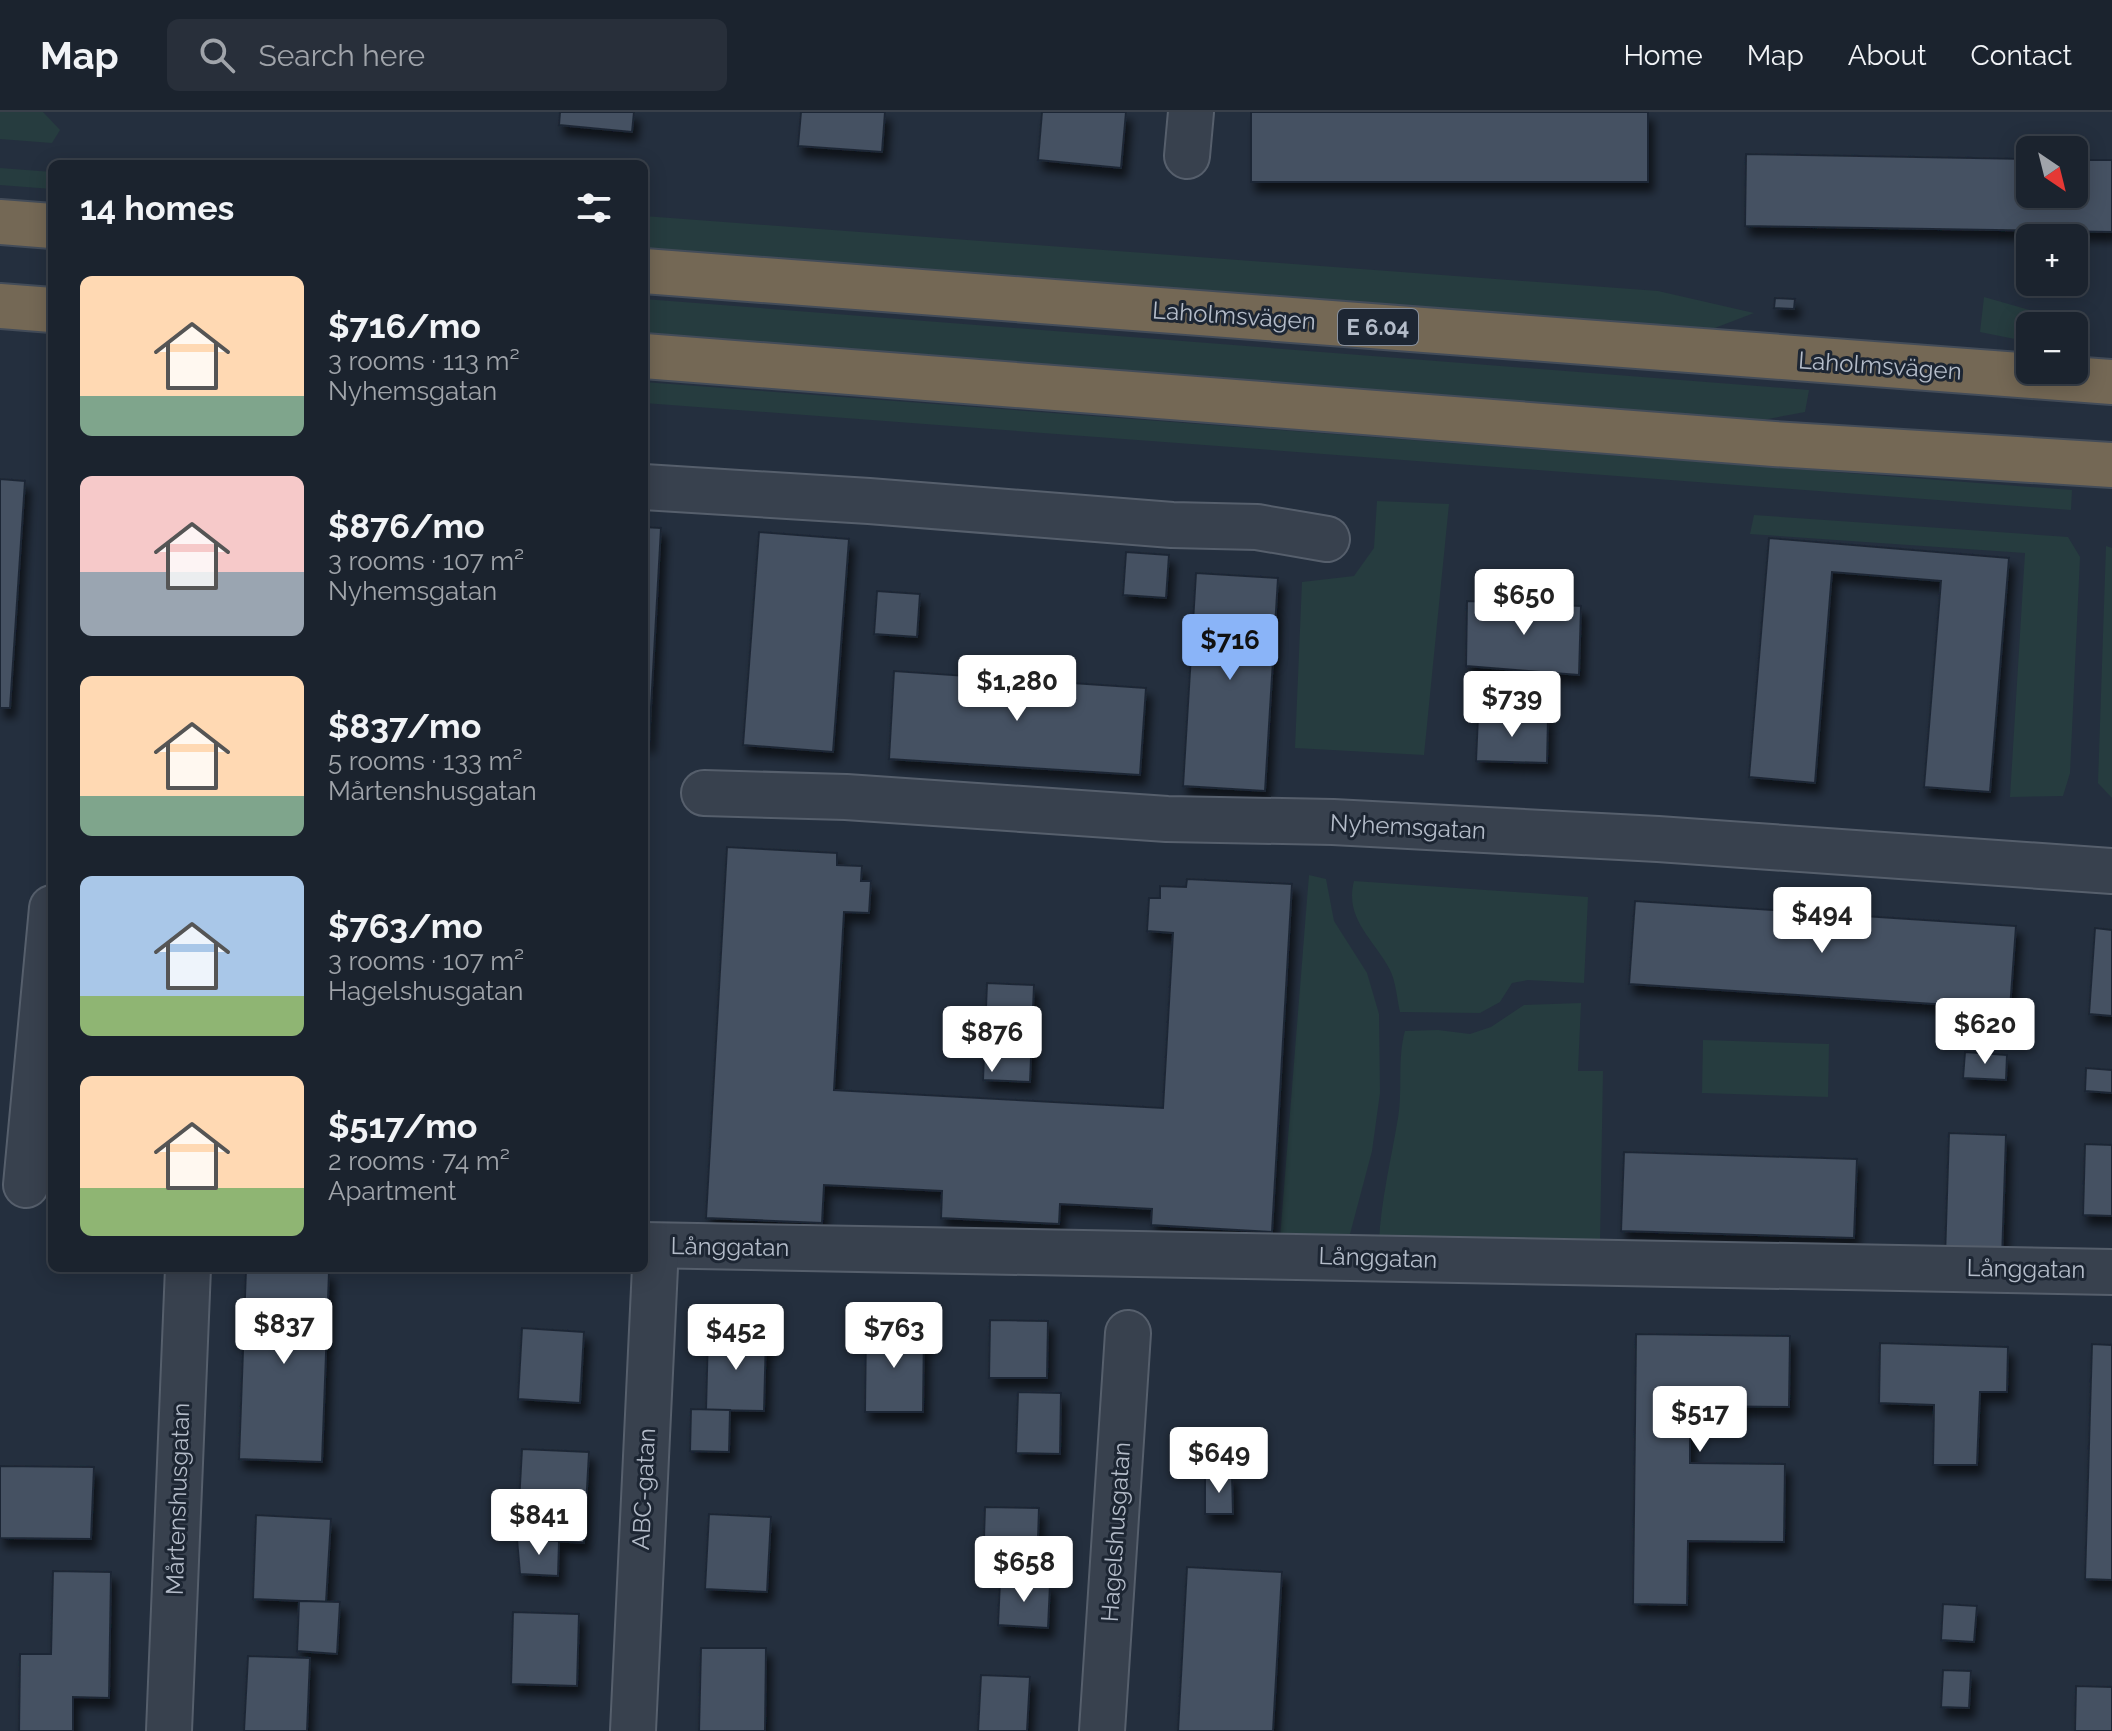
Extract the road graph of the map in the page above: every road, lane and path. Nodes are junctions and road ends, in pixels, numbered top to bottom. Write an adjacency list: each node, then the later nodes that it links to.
1 (1191, 112): 2 (street)
2 (1187, 156)
3 (0, 222): 4 (highway)
4 (48, 226)
5 (648, 271): 9 (highway, Laholmsvägen / E 6.04)
6 (0, 306): 7 (highway)
7 (48, 310)
8 (648, 356): 10 (highway)
9 (2112, 382)
10 (2112, 465)
11 (648, 487): 12 (street)
12 (1327, 539)
13 (704, 793): 14 (street, Nyhemsgatan)
14 (2112, 871)
15 (48, 951): 16 (street)
16 (26, 1186)
17 (650, 1246): 19 (street, Långgatan); 22 (street, ABC-gatan)
18 (188, 1272): 21 (street, Mårtenshusgatan)
19 (2112, 1272)
20 (1128, 1333): 23 (street, Hagelshusgatan)
21 (169, 1731)
22 (633, 1731)
23 (1102, 1731)

